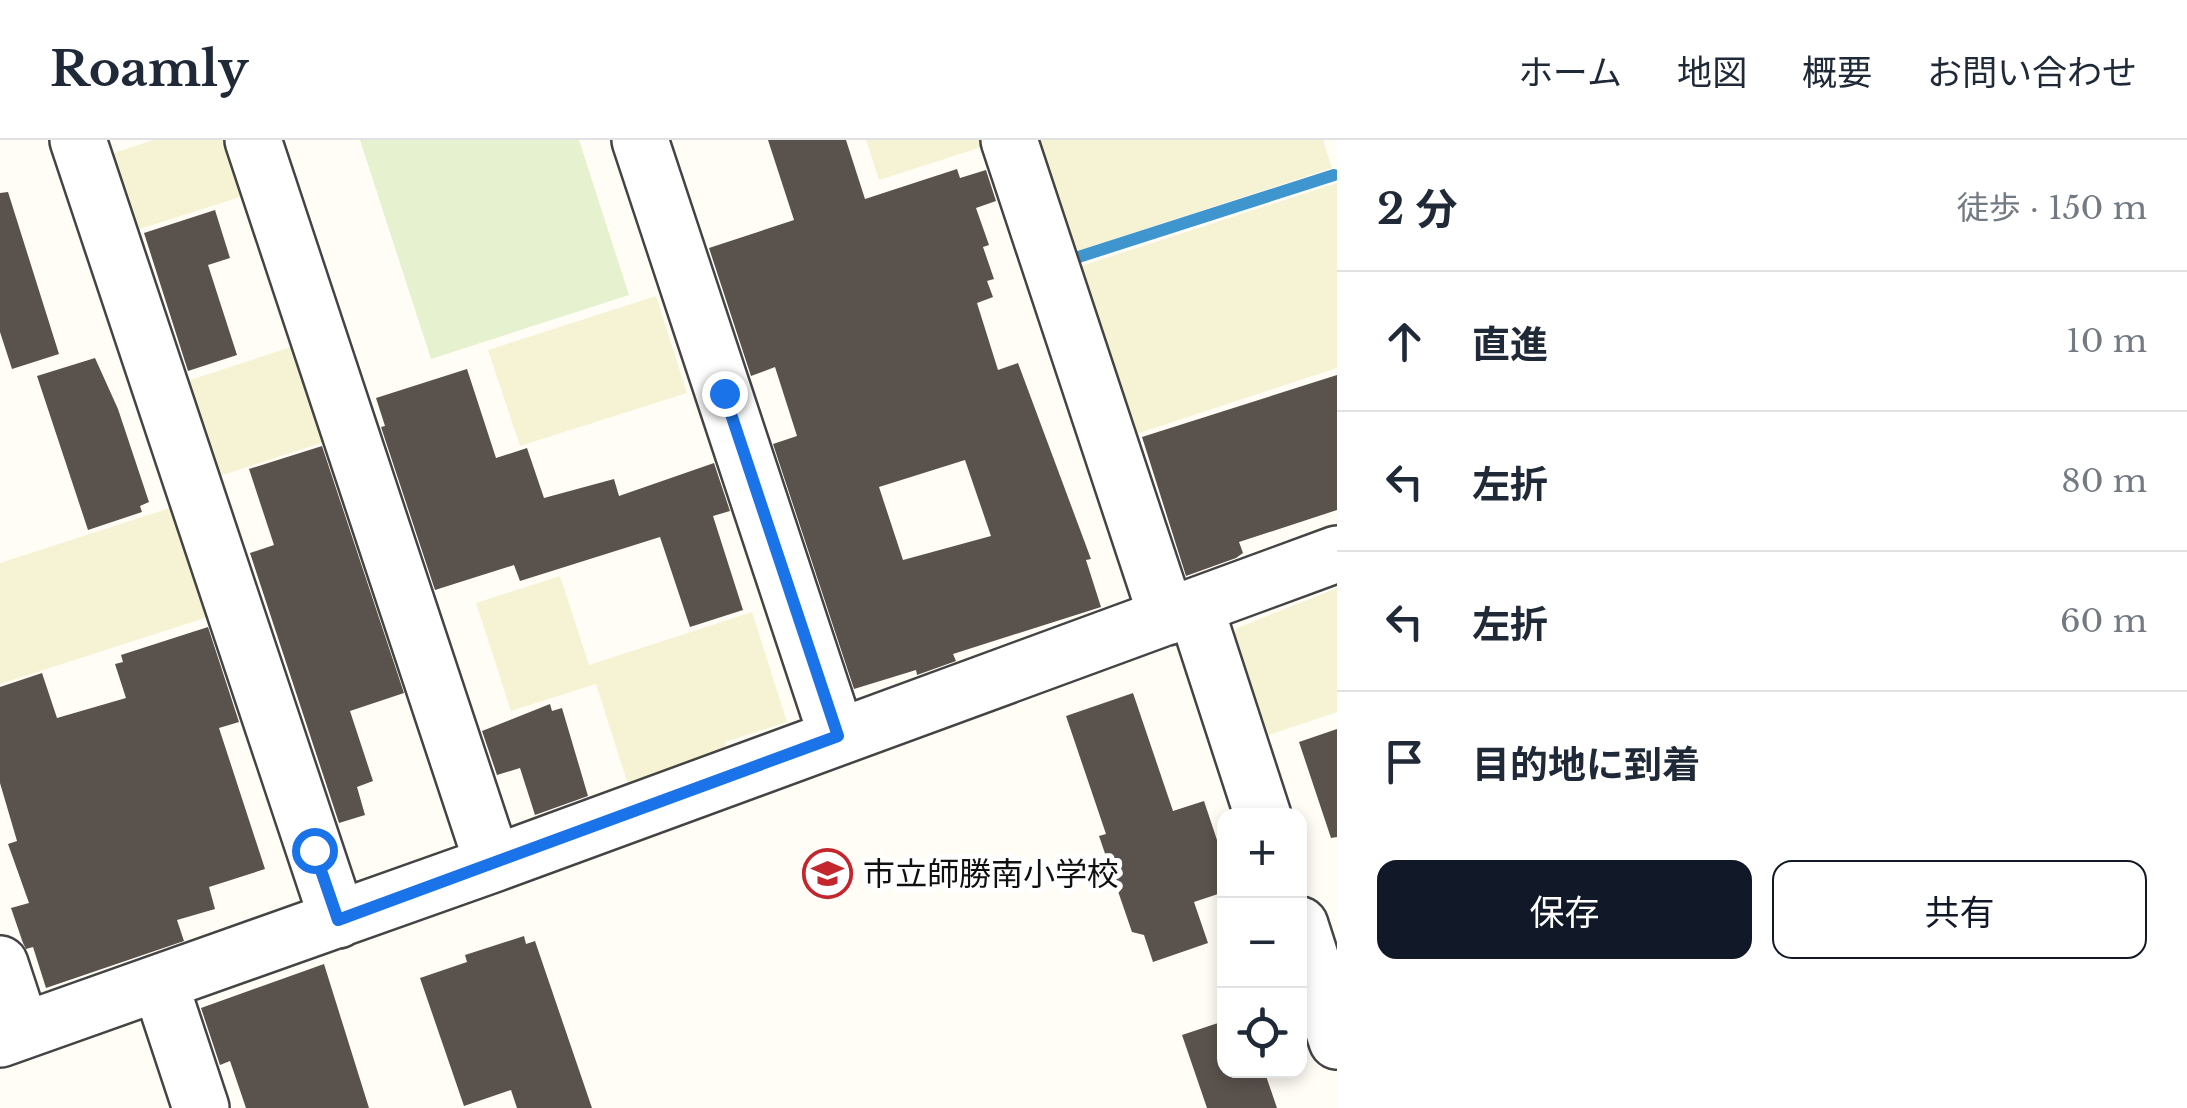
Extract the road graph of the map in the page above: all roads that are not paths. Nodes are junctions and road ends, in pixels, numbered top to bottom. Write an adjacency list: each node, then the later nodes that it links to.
1 (78, 140): 10 (street)
2 (253, 140): 9 (street)
3 (640, 140): 7 (street)
4 (1009, 140): 6 (street)
5 (1337, 554): 6 (street)
6 (1181, 612): 7 (street); 8 (street)
7 (838, 736): 9 (street)
8 (1261, 808)
9 (494, 864): 10 (street)
10 (338, 920): 13 (street)
11 (1307, 948): 15 (street)
12 (0, 964): 14 (street)
13 (160, 984): 14 (street); 16 (street)
14 (11, 1035)
15 (1337, 1041)
16 (201, 1108)

